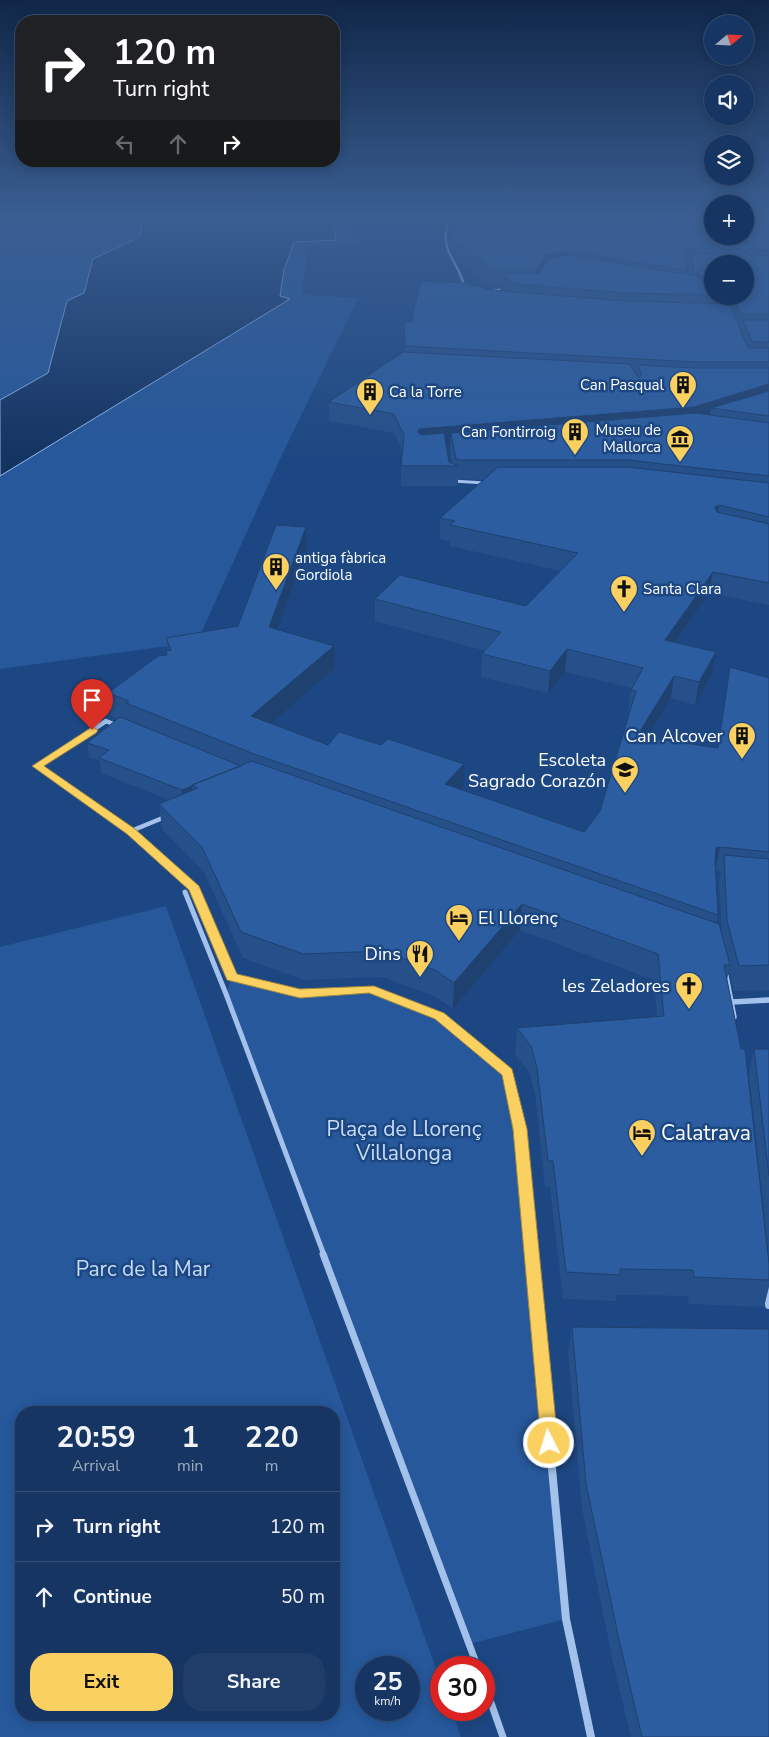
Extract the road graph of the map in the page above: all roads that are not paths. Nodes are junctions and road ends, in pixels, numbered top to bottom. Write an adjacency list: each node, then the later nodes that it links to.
1 (450, 473): 2 (street)
2 (489, 484)
3 (125, 729): 5 (street)
4 (175, 813): 5 (street)
5 (131, 831): 16 (street)
6 (186, 892): 13 (street)
7 (723, 965): 9 (street)
8 (769, 1000): 9 (street)
9 (732, 1002): 10 (street)
10 (735, 1020)
11 (766, 1276): 12 (street)
12 (769, 1305)
13 (474, 1656)
14 (495, 1715): 15 (street)
15 (503, 1737)
16 (591, 1737)

